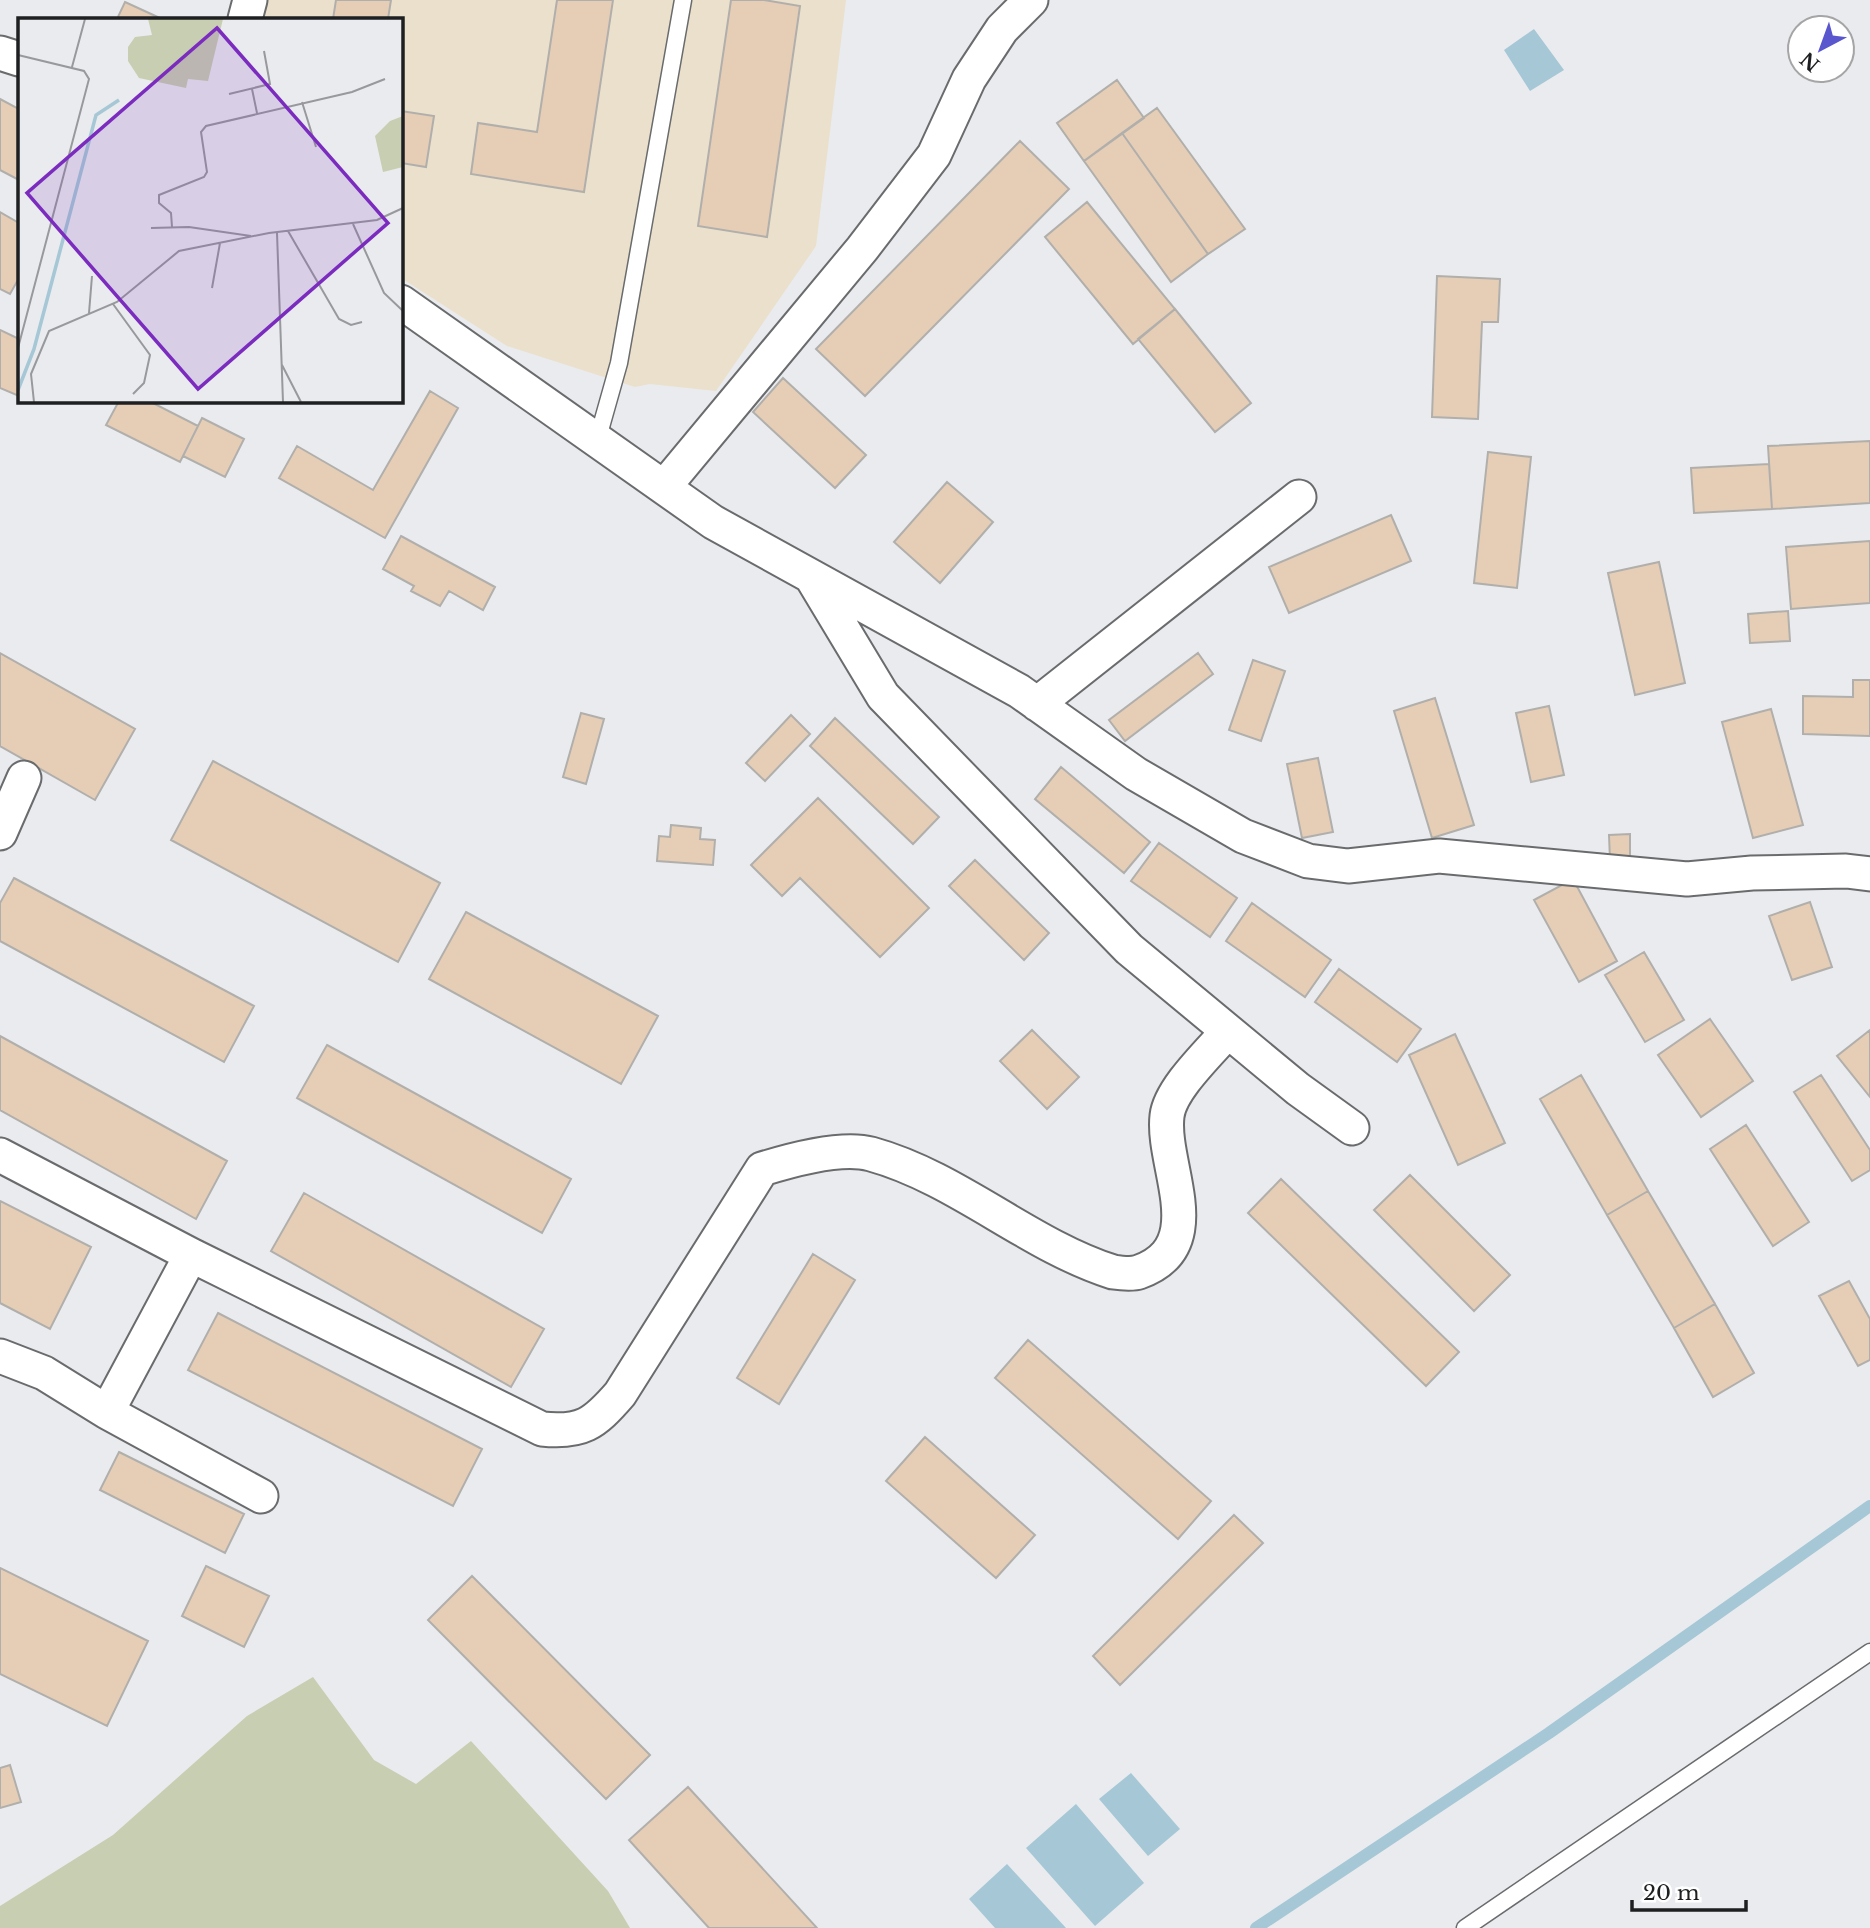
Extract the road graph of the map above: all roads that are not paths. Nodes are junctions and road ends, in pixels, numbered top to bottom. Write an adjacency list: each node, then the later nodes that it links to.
1 (250, 0): 4 (street)
2 (683, 0): 8 (lane)
3 (1031, 0): 9 (street)
4 (245, 18)
5 (0, 53): 6 (street)
6 (18, 59)
7 (402, 303): 8 (street)
8 (597, 440): 9 (street)
9 (664, 487): 11 (street)
10 (1300, 497): 12 (street)
11 (811, 576): 12 (street); 16 (street)
12 (1037, 704): 15 (street)
13 (24, 778): 14 (street)
14 (0, 833)
15 (1870, 874)
16 (1228, 1031): 17 (street); 19 (street)
17 (1352, 1128)
18 (0, 1155): 19 (street)
19 (191, 1255): 21 (street)
20 (0, 1356): 21 (street)
21 (107, 1412): 22 (street)
22 (261, 1496)
23 (1870, 1652): 24 (lane)
24 (1465, 1928)

